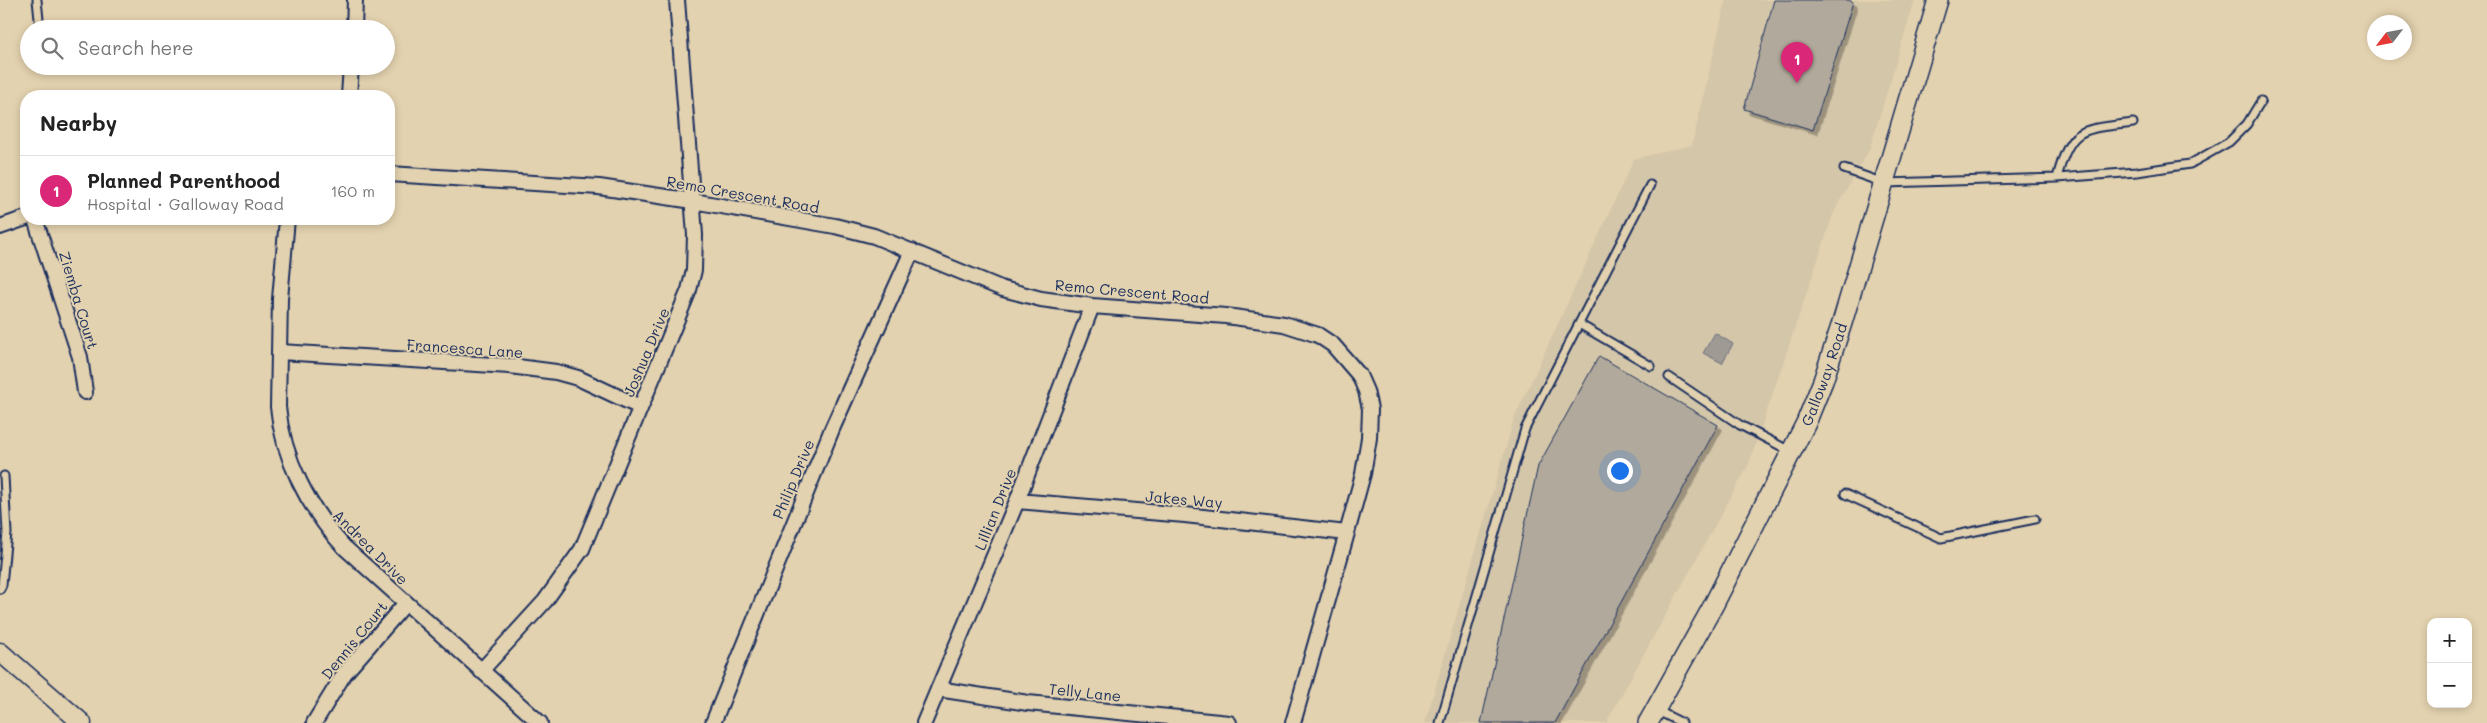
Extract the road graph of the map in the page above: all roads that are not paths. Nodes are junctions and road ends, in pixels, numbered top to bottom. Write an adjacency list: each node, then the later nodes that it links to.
1 (37, 0): 5 (lane)
2 (355, 0): 6 (street)
3 (677, 0): 16 (street, Joshua Drive)
4 (1938, 0): 14 (main road, Galloway Road)
5 (39, 20)
6 (354, 20)
7 (350, 75): 8 (street)
8 (349, 90)
9 (2261, 101): 13 (lane)
10 (2133, 123): 13 (lane)
11 (1844, 169): 14 (lane)
12 (395, 174): 16 (street, Remo Crescent Road)
13 (2057, 178): 14 (lane)
14 (1884, 183): 29 (main road, Galloway Road)
15 (1650, 185): 23 (lane)
16 (693, 201): 21 (street, Remo Crescent Road); 28 (street, Joshua Drive)
17 (20, 220): 20 (street)
18 (38, 225): 27 (street, Ziemba Court)
19 (286, 225): 24 (street, Andrea Drive)
20 (0, 227)
21 (912, 251): 22 (street, Remo Crescent Road); 44 (street, Philip Drive)
22 (1092, 306): 32 (street, Lillian Drive); 34 (street, Remo Crescent Road)
23 (1578, 324): 25 (lane); 48 (lane)
24 (280, 352): 28 (street, Francesca Lane); 36 (street, Andrea Drive)
25 (1651, 366)
26 (1669, 376): 29 (lane)
27 (85, 392)
28 (640, 407): 38 (street, Joshua Drive)
29 (1792, 452): 40 (main road, Galloway Road)
30 (4, 476): 35 (lane)
31 (1845, 494): 33 (lane)
32 (1016, 501): 34 (street, Jakes Way); 39 (street, Lillian Drive)
33 (2035, 519)
34 (1347, 534): 47 (street, Remo Crescent Road)
35 (0, 589)
36 (405, 604): 38 (street, Andrea Drive); 42 (street, Dennis Court)
37 (0, 652): 41 (street)
38 (481, 671): 43 (street, Andrea Drive)
39 (938, 689): 45 (street, Lillian Drive); 46 (street, Telly Lane)
40 (1652, 716): 49 (lane)
41 (82, 723)
42 (314, 723)
43 (540, 723)
44 (713, 723)
45 (924, 723)
46 (1229, 723)
47 (1293, 723)
48 (1440, 723)
49 (1682, 723)

